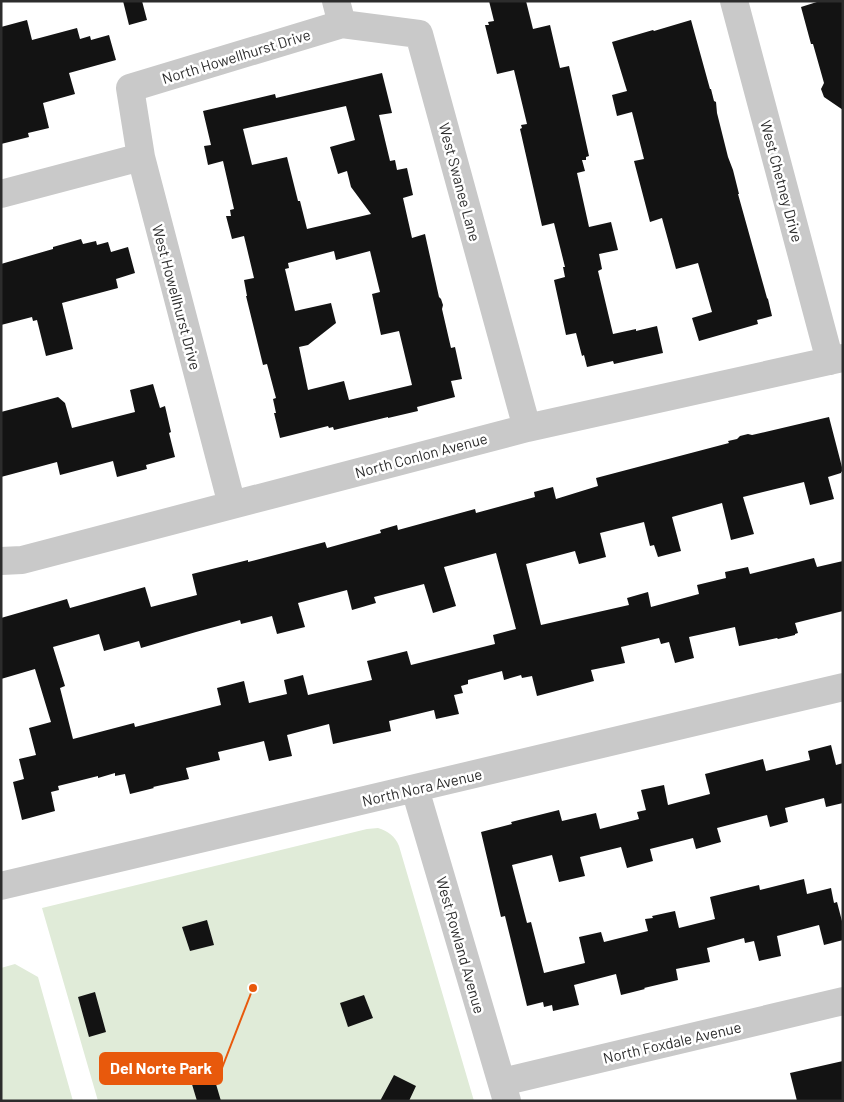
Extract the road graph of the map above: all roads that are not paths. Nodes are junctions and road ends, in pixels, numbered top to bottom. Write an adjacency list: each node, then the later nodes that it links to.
1 (734, 1): 6 (street, West Chetney Drive)
2 (339, 12): 3 (street, North Howellhurst Drive); 7 (street, West Swanee Lane)
3 (130, 88): 4 (street, West Howellhurst Drive)
4 (141, 157): 5 (street); 8 (street, West Howellhurst Drive)
5 (1, 194)
6 (836, 359): 7 (street, North Conlon Avenue)
7 (527, 428): 8 (street, North Conlon Avenue)
8 (232, 505): 9 (street, North Conlon Avenue)
9 (1, 561)
10 (843, 687): 11 (street, North Nora Avenue)
11 (415, 789): 12 (street, North Nora Avenue); 14 (street, West Rowland Avenue)
12 (1, 886)
13 (843, 1001): 14 (street, North Foxdale Avenue)
14 (505, 1091)

